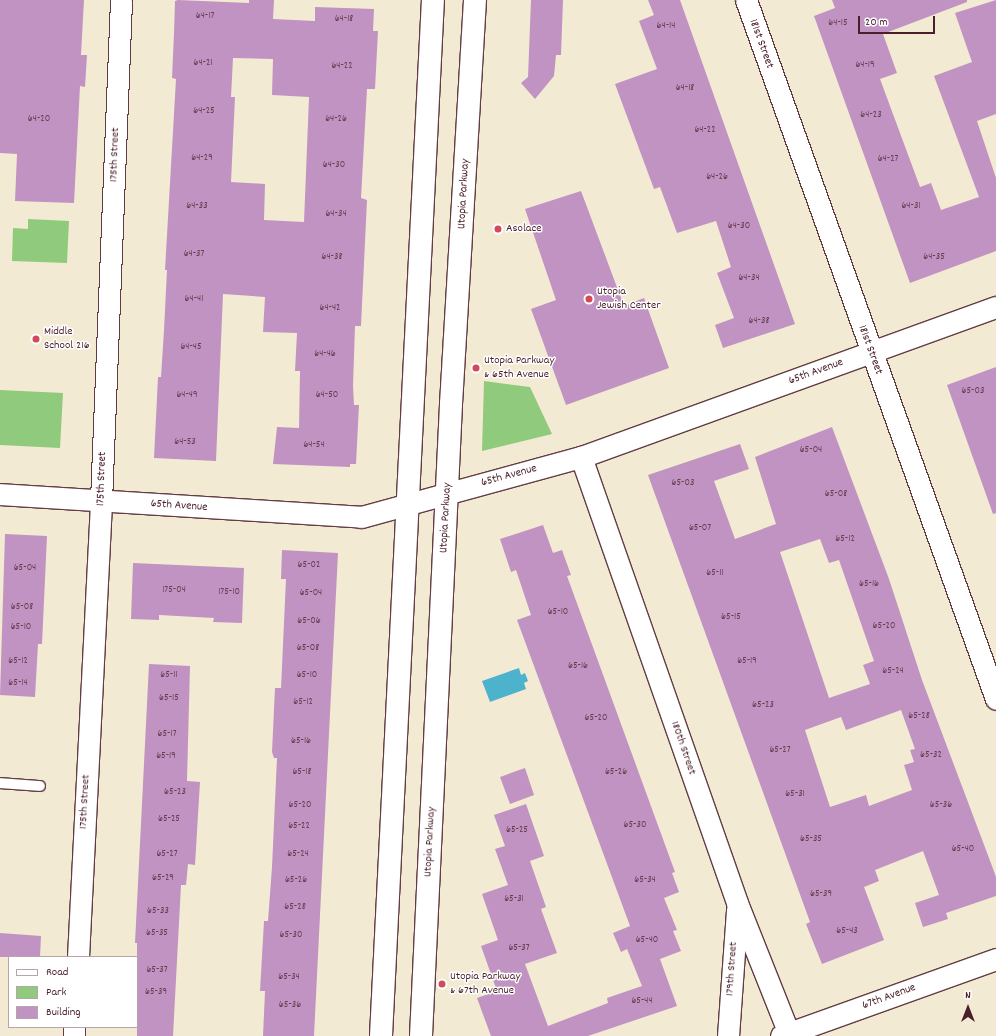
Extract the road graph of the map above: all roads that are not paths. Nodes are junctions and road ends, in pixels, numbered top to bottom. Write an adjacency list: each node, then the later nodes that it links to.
1 (121, 0): 10 (street, 175th Street)
2 (433, 0): 11 (main road)
3 (475, 0): 8 (main road, Utopia Parkway)
4 (746, 0): 6 (street, 181st Street)
5 (996, 307): 6 (street, 65th Avenue)
6 (871, 352): 7 (street, 65th Avenue); 12 (street, 181st Street)
7 (581, 457): 8 (street, 65th Avenue); 15 (street, 180th Street)
8 (448, 493): 11 (street, 65th Avenue); 20 (main road, Utopia Parkway)
9 (0, 494): 10 (street, 65th Avenue)
10 (101, 501): 11 (street, 65th Avenue); 16 (street, 175th Street)
11 (409, 504): 19 (main road)
12 (996, 699)
13 (0, 783): 14 (lane)
14 (40, 786)
15 (737, 902): 18 (street, 180th Street); 21 (street, 179th Street)
16 (78, 956)
17 (996, 959): 18 (street, 67th Avenue)
18 (786, 1035)
19 (381, 1036)
20 (420, 1036)
21 (728, 1036)

